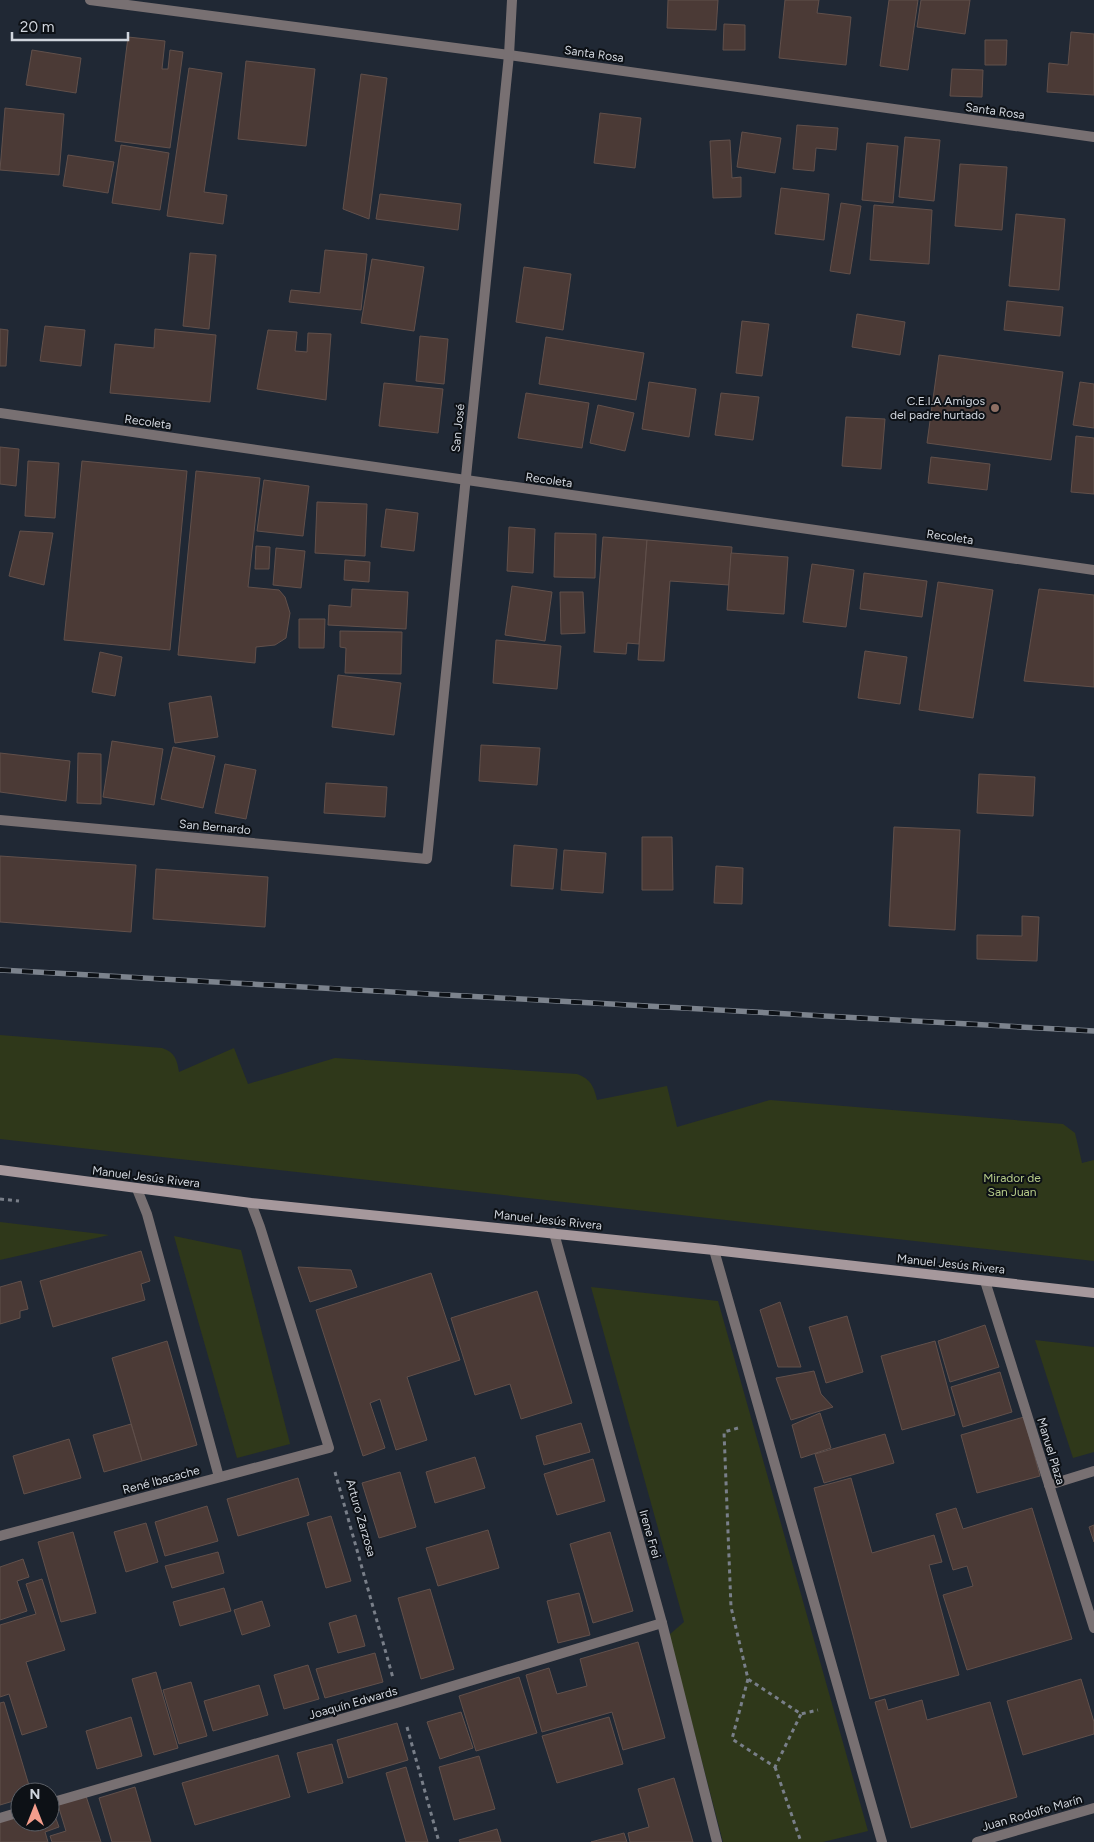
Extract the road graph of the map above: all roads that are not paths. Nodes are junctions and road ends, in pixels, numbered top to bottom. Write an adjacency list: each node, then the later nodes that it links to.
1 (90, 0): 3 (street, Santa Rosa)
2 (512, 0): 3 (street, San José)
3 (509, 55): 4 (street, Santa Rosa); 6 (street, San José)
4 (1094, 137)
5 (0, 414): 6 (street, Recoleta)
6 (465, 480): 7 (street, Recoleta); 9 (street, San José)
7 (1094, 570)
8 (0, 820): 9 (street, San Bernardo)
9 (428, 859)
10 (0, 1170): 11 (street, Manuel Jesús Rivera)
11 (137, 1189): 12 (street, Manuel Jesús Rivera); 18 (street)
12 (251, 1203): 13 (street, Manuel Jesús Rivera); 18 (street, René Ibacache)
13 (554, 1233): 14 (street, Manuel Jesús Rivera); 21 (street, Irene Frei)
14 (714, 1250): 15 (street, Manuel Jesús Rivera); 26 (street)
15 (985, 1281): 16 (street, Manuel Jesús Rivera); 19 (street, Manuel Plaza)
16 (1094, 1293)
17 (1094, 1472): 19 (street)
18 (219, 1477): 20 (street, René Ibacache)
19 (1049, 1484): 22 (street, Manuel Plaza)
20 (0, 1536)
21 (662, 1623): 23 (street, Joaquín Edwards); 25 (street, Irene Frei)
22 (1094, 1628)
23 (60, 1800)
24 (1094, 1808): 27 (street, Juan Rodolfo Marín)
25 (718, 1842)
26 (882, 1842)
27 (977, 1842)

